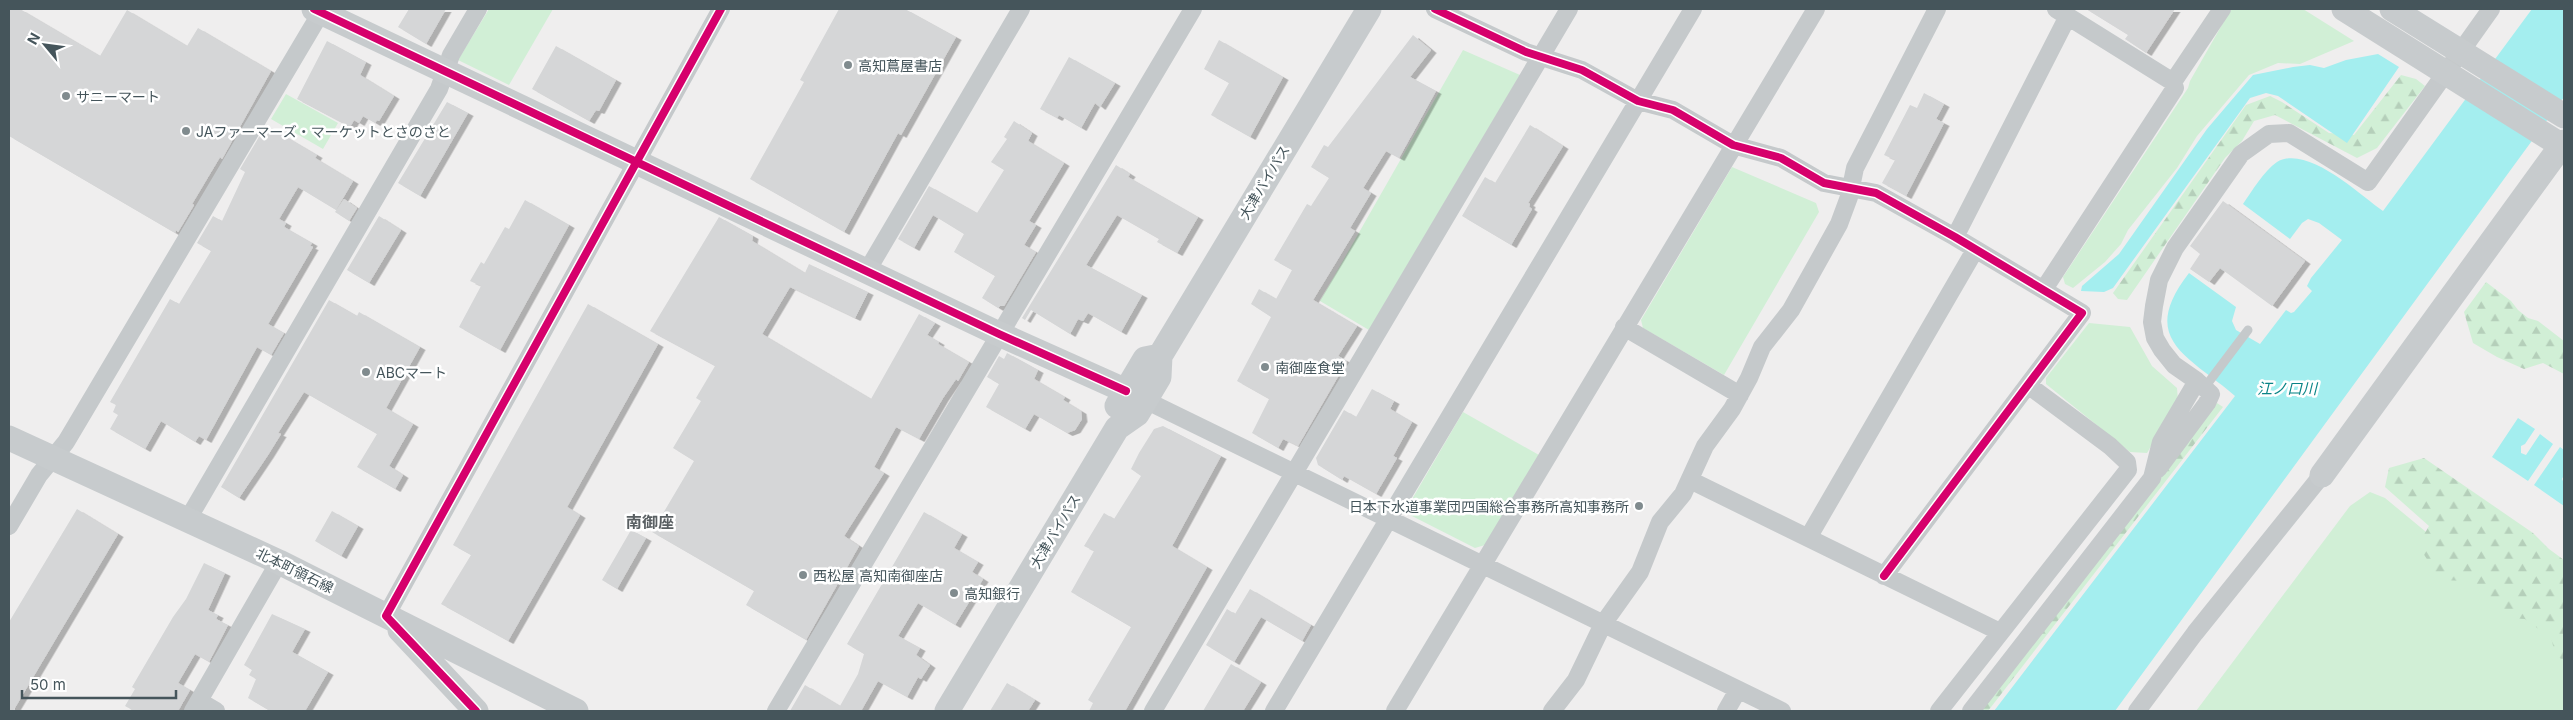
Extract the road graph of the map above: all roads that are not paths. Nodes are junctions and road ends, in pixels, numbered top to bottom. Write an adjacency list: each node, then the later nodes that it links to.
1 (478, 9): 19 (street)
2 (721, 9): 26 (street)
3 (1021, 9): 30 (street)
4 (1194, 9): 34 (street)
5 (1368, 9): 38 (street, 大津バイパス)
6 (1435, 9): 18 (street)
7 (1569, 9): 18 (street)
8 (1693, 9): 22 (street)
9 (1816, 9): 25 (street)
10 (1938, 9): 27 (street)
11 (2222, 9): 21 (street)
12 (2344, 9): 20 (street)
13 (2392, 9): 17 (street)
14 (2491, 9): 17 (street)
15 (320, 10): 19 (street); 40 (street)
16 (2062, 13): 21 (street); 28 (street)
17 (2463, 54): 20 (street); 23 (street)
18 (1541, 56): 22 (street); 41 (street)
19 (445, 70): 26 (street); 44 (street)
20 (2449, 74): 24 (street); 35 (street)
21 (2173, 82): 31 (street)
22 (1638, 101): 25 (street); 45 (street)
23 (2564, 116)
24 (2560, 143): 42 (street)
25 (1733, 145): 27 (street); 32 (street)
26 (639, 161): 30 (street); 51 (street)
27 (1850, 189): 28 (street); 37 (street)
28 (1955, 237): 29 (street)
29 (1975, 250): 31 (street); 47 (street)
30 (868, 271): 34 (street)
31 (2044, 289): 36 (street)
32 (1624, 327): 37 (street); 49 (street)
33 (2248, 330): 35 (lane)
34 (999, 334): 38 (street); 59 (street)
35 (2204, 383): 68 (street)
36 (2028, 385): 50 (street); 53 (street)
37 (1740, 395): 43 (street)
38 (1135, 396): 41 (street); 60 (street, 大津バイパス)
39 (9, 438): 40 (street, 北本町領石線)
40 (54, 457): 44 (street, 北本町領石線); 46 (street)
41 (1294, 473): 45 (street); 61 (street)
42 (2322, 474): 69 (street)
43 (1690, 480): 47 (street); 52 (street)
44 (188, 519): 48 (street, 北本町領石線)
45 (1388, 519): 49 (street); 62 (street)
46 (9, 526)
47 (1808, 538): 50 (street)
48 (280, 562): 51 (street, 北本町領石線); 55 (street)
49 (1482, 566): 52 (street); 63 (street)
50 (1884, 576): 53 (street)
51 (386, 616): 57 (street); 58 (street, 北本町領石線)
52 (1603, 624): 54 (street); 64 (street)
53 (2000, 632): 67 (street)
54 (1738, 690): 65 (street); 66 (street)
55 (196, 706): 56 (street)
56 (216, 711)
57 (476, 711)
58 (576, 711)
59 (776, 711)
60 (947, 711)
61 (1153, 711)
62 (1274, 711)
63 (1395, 711)
64 (1552, 711)
65 (1726, 711)
66 (1782, 711)
67 (1939, 711)
68 (1971, 711)
69 (2137, 711)

